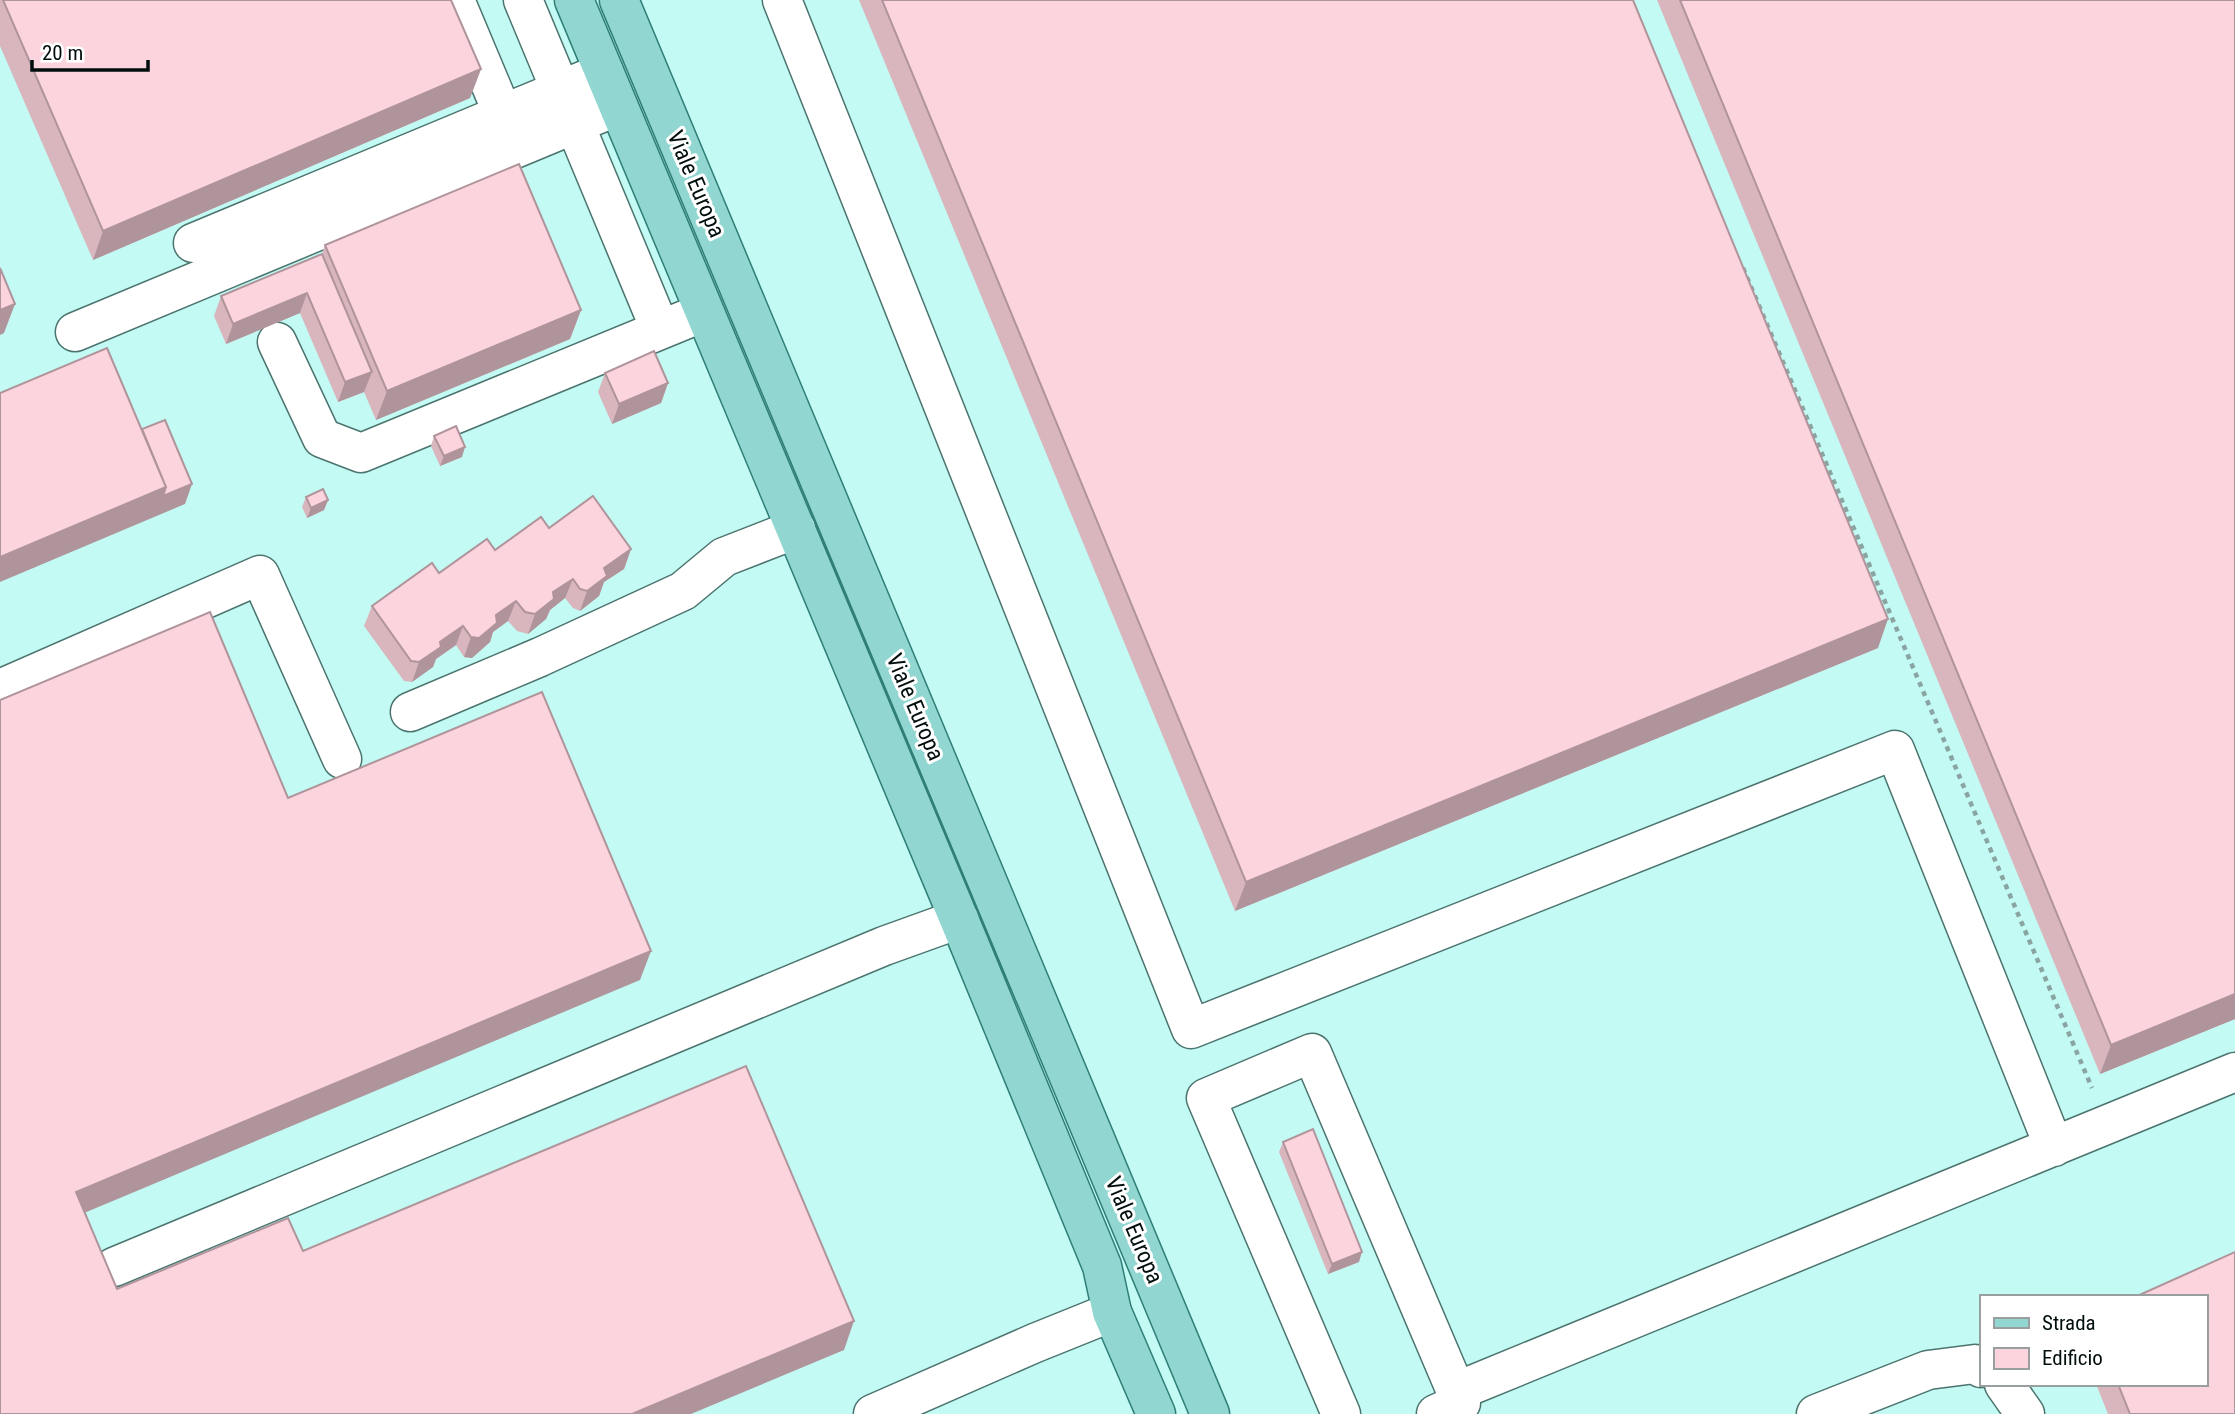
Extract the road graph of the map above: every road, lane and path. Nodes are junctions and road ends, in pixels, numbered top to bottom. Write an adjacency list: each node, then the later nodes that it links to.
1 (455, 0): 8 (lane)
2 (523, 0): 7 (lane)
3 (574, 0): 6 (main road, Viale Europa)
4 (620, 0): 31 (main road, Viale Europa)
5 (782, 0): 23 (lane)
6 (617, 103): 7 (lane); 7 (lane); 12 (main road, Viale Europa)
7 (573, 120): 8 (lane); 11 (lane); 13 (lane)
8 (510, 130): 9 (lane); 14 (lane)
9 (193, 243)
10 (1739, 259): 22 (path)
11 (211, 302)
12 (704, 312): 13 (lane); 16 (main road, Viale Europa)
13 (660, 329): 15 (lane)
14 (75, 332)
15 (277, 342)
16 (796, 529): 18 (lane); 20 (main road, Viale Europa)
17 (0, 689): 19 (lane)
18 (410, 712)
19 (342, 759)
20 (959, 919): 24 (lane); 25 (main road, Viale Europa)
21 (2235, 1072): 22 (lane)
22 (2107, 1125): 23 (lane)
23 (2053, 1147): 27 (lane)
24 (114, 1267)
25 (1112, 1312): 29 (lane); 30 (main road, Viale Europa)
26 (1980, 1367): 34 (lane)
27 (1472, 1385)
28 (2005, 1386): 35 (lane)
29 (873, 1414)
30 (1156, 1414)
31 (1210, 1414)
32 (1341, 1414): 33 (lane)
33 (1436, 1414)
34 (1816, 1414)
35 (2025, 1414)

